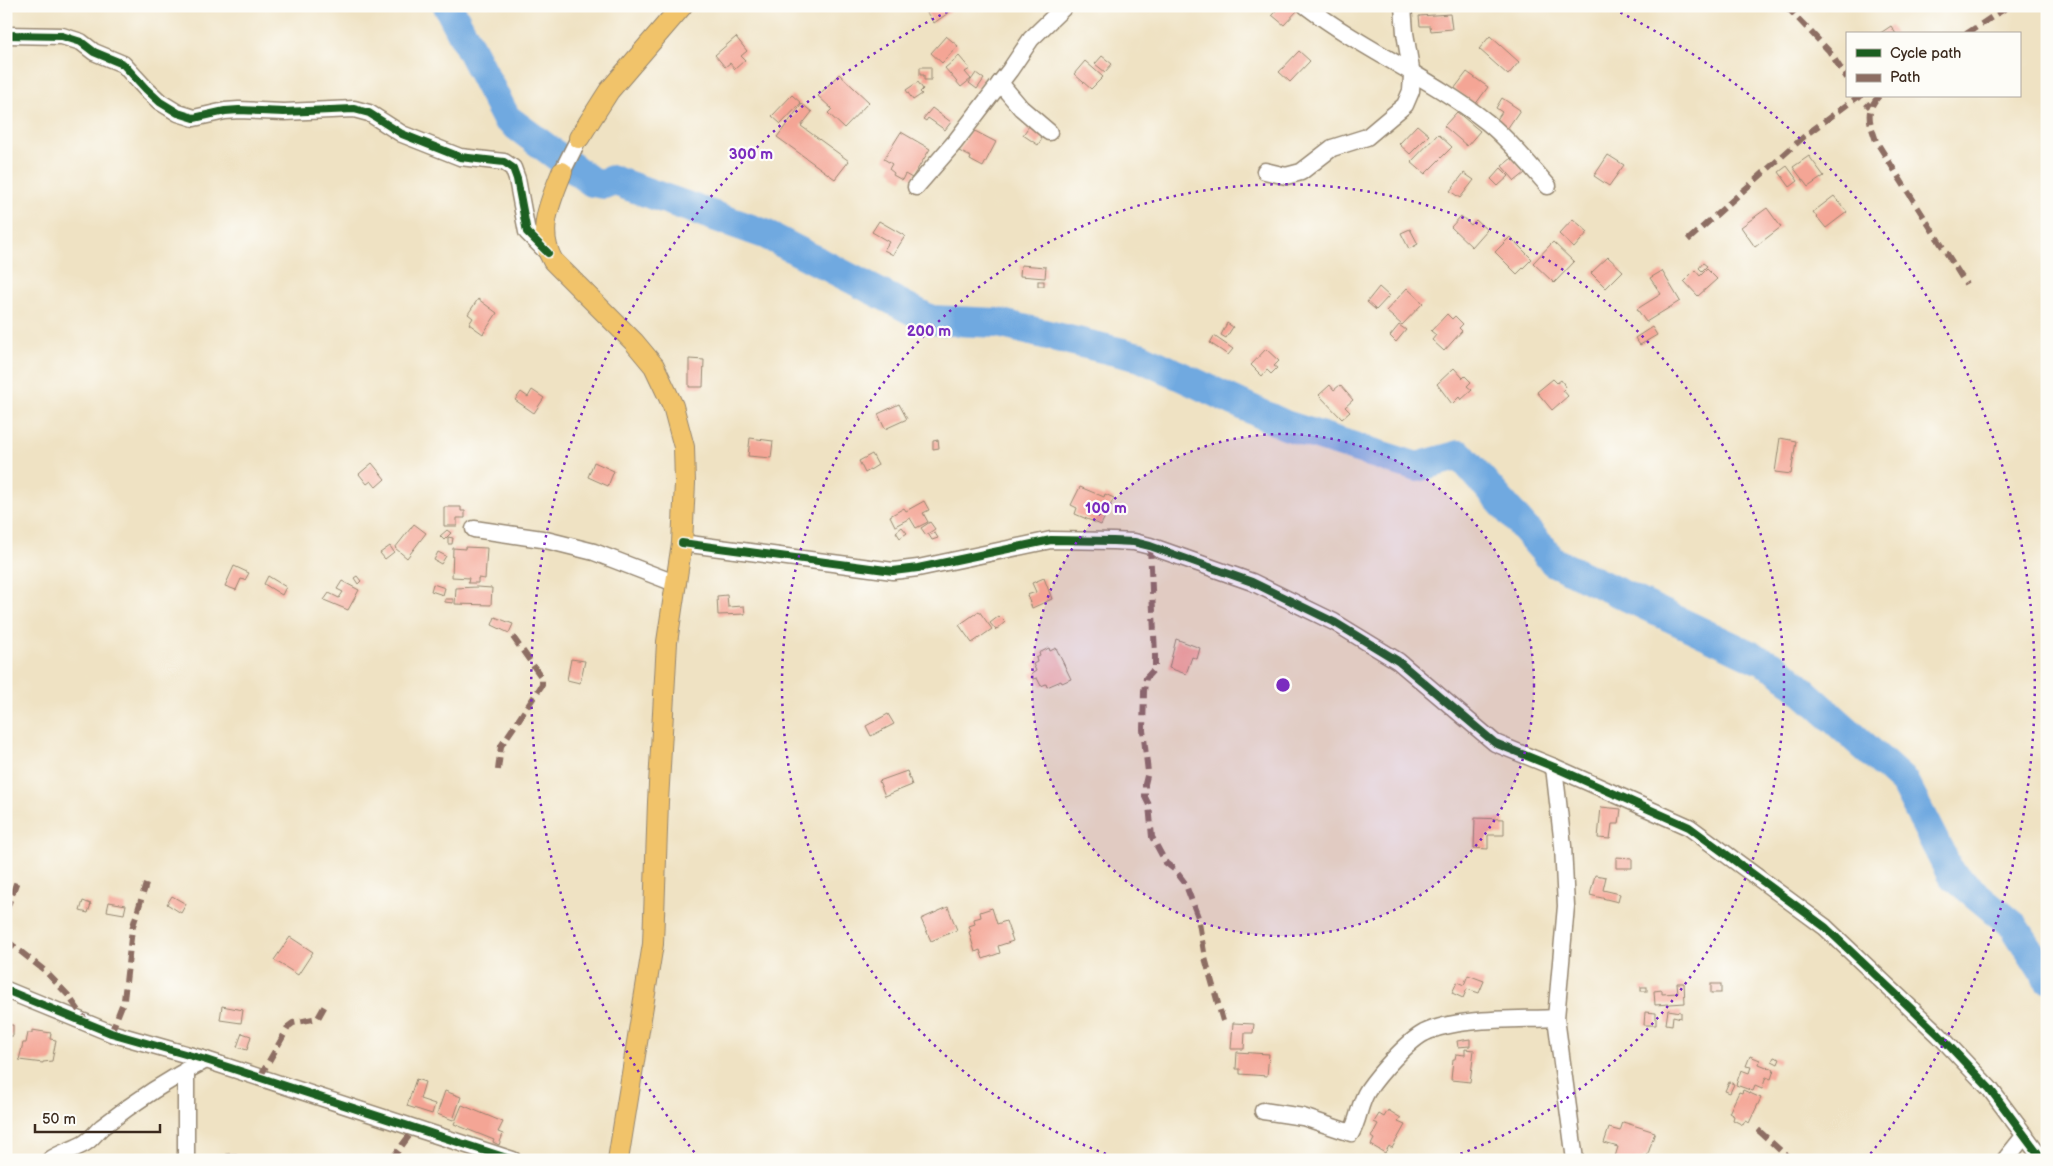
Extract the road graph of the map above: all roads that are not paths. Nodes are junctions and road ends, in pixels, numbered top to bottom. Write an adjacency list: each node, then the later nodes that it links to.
1 (682, 6): 9 (main road)
2 (1065, 6): 7 (street)
3 (1306, 6): 6 (street)
4 (1403, 6): 6 (street)
5 (6, 35): 14 (street)
6 (1412, 75): 10 (street); 12 (street)
7 (1000, 84): 8 (street); 13 (street)
8 (1049, 132)
9 (579, 138): 11 (street)
10 (1265, 170)
11 (562, 172): 14 (main road)
12 (1548, 186)
13 (916, 188)
14 (548, 253): 16 (main road)
15 (474, 529): 17 (street)
16 (682, 543): 17 (main road); 18 (street)
17 (676, 584): 28 (main road)
18 (1554, 767): 20 (street); 24 (street)
19 (6, 990): 21 (street)
20 (1556, 1018): 23 (street); 29 (street)
21 (206, 1060): 22 (street); 27 (street)
22 (186, 1070): 25 (street); 26 (street)
23 (1263, 1111)
24 (2025, 1135): 30 (street); 31 (street)
25 (50, 1160)
26 (186, 1160)
27 (513, 1160)
28 (618, 1160)
29 (1575, 1160)
30 (2005, 1160)
31 (2043, 1160)

